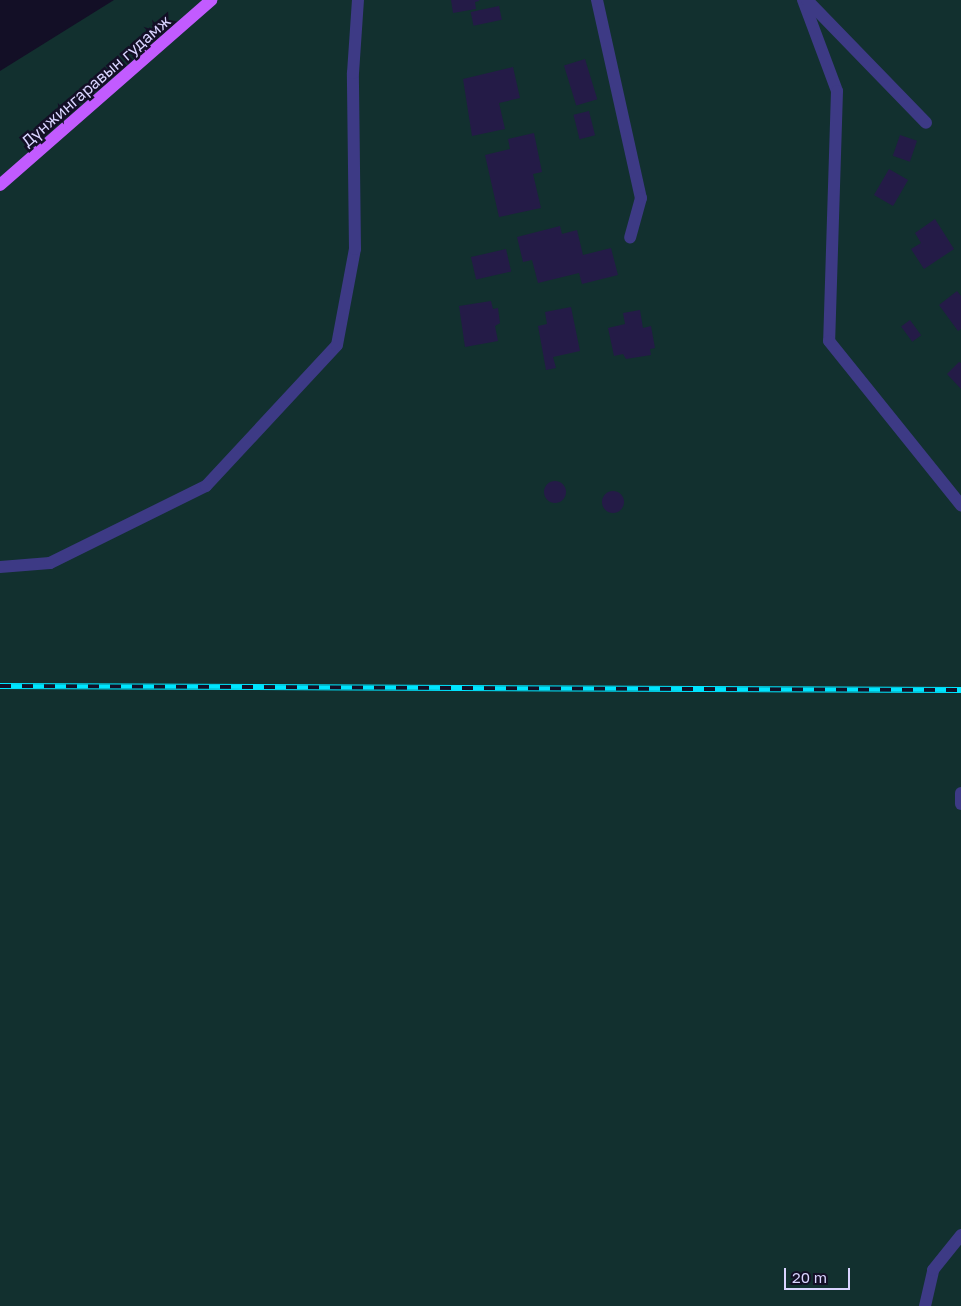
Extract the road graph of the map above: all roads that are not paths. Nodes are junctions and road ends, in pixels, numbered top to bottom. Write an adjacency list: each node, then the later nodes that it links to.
1 (211, 0): 7 (main road, Дүнжингаравын гудамж)
2 (358, 0): 10 (street)
3 (597, 0): 8 (street)
4 (803, 0): 9 (street)
5 (807, 0): 6 (street)
6 (926, 123)
7 (0, 185)
8 (630, 238)
9 (961, 505)
10 (0, 566)
11 (961, 794): 12 (street)
12 (961, 804)
13 (961, 1235): 14 (street)
14 (925, 1306)

